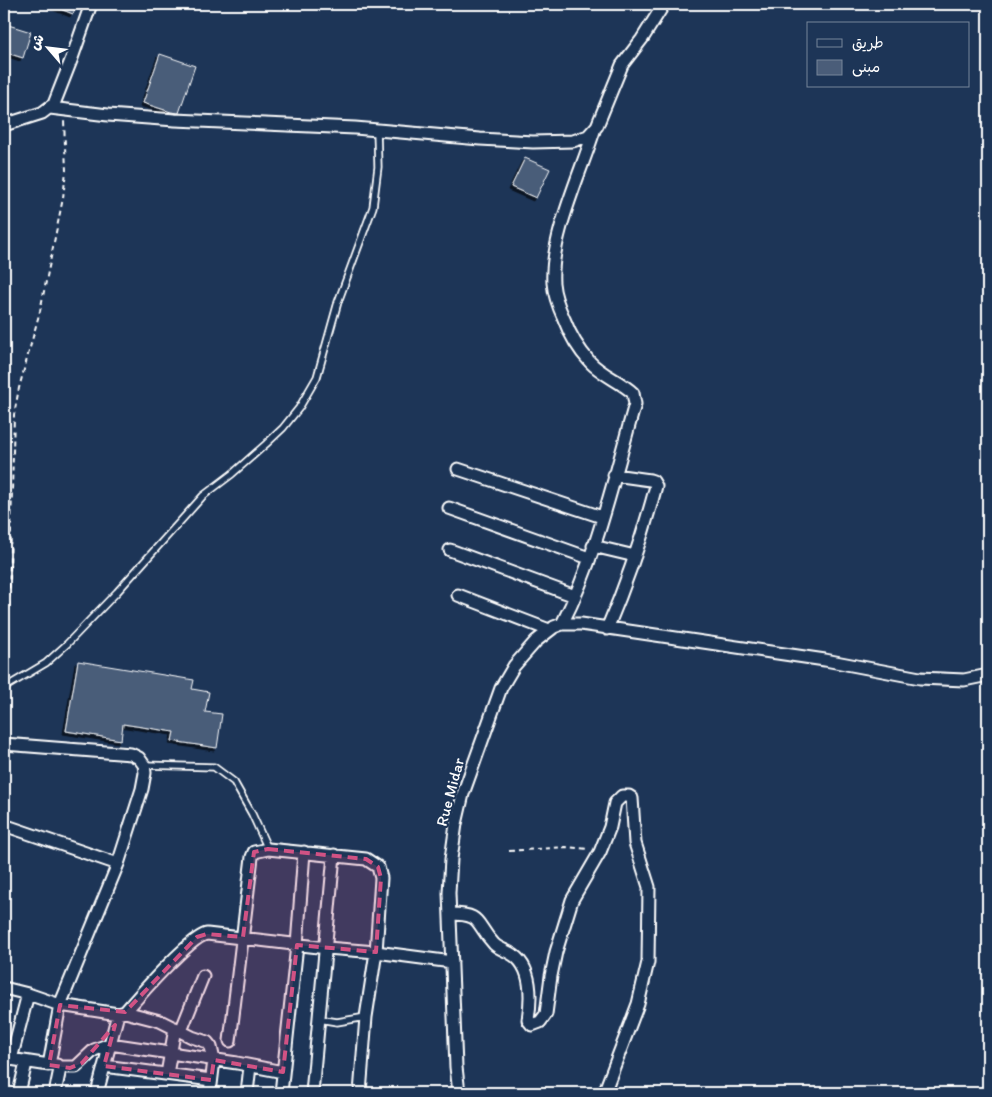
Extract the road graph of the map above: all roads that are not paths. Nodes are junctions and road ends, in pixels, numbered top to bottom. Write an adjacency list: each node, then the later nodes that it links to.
1 (91, 4): 3 (street)
2 (664, 4): 6 (street)
3 (50, 108): 4 (street); 5 (street)
4 (4, 125)
5 (377, 129): 6 (street); 21 (lane)
6 (594, 131): 8 (street)
7 (458, 469): 10 (street)
8 (614, 476): 10 (street); 13 (street)
9 (449, 508): 14 (street)
10 (602, 517): 11 (street)
11 (594, 546): 13 (street); 14 (street)
12 (450, 550): 16 (street)
13 (635, 556): 18 (street)
14 (589, 558): 16 (street)
15 (458, 595): 19 (street)
16 (575, 596): 17 (street)
17 (562, 624): 18 (street, Rue Midar); 19 (street, Rue Midar)
18 (607, 629): 20 (street, Rue Midar)
19 (549, 630): 29 (street, Rue Midar)
20 (988, 674)
21 (4, 688)
22 (4, 744): 23 (street)
23 (144, 765): 25 (lane); 28 (street)
24 (4, 825): 28 (street)
25 (268, 849): 26 (street); 30 (street)
26 (304, 852): 27 (street); 31 (street)
27 (334, 855): 32 (street); 33 (street)
28 (118, 864): 38 (street)
29 (450, 914): 34 (street, Rue Midar); 64 (street)
30 (243, 937): 31 (street); 39 (street); 43 (street)
31 (297, 945): 32 (street); 52 (street)
32 (327, 948): 33 (street); 41 (street)
33 (376, 952): 34 (street); 40 (street)
34 (452, 962): 63 (street, Rue Midar)
35 (203, 976): 42 (street)
36 (4, 988): 37 (street)
37 (28, 994): 38 (street); 46 (street)
38 (60, 1005): 39 (street); 49 (street)
39 (122, 1013): 42 (street); 44 (street)
40 (366, 1017): 41 (lane); 62 (street)
41 (319, 1019): 61 (street)
42 (178, 1029): 45 (street); 47 (street)
43 (230, 1041)
44 (110, 1044): 45 (street); 49 (street); 50 (street)
45 (170, 1054): 47 (street); 53 (street)
46 (7, 1059): 48 (street)
47 (214, 1060): 51 (street); 54 (street)
48 (26, 1063): 49 (street); 55 (street)
49 (54, 1066): 56 (street)
50 (104, 1066): 53 (street); 57 (street)
51 (250, 1066): 52 (street); 59 (street)
52 (284, 1072): 60 (street)
53 (167, 1074): 54 (street)
54 (211, 1080): 58 (street)
55 (20, 1093)
56 (55, 1093)
57 (97, 1093)
58 (210, 1093)
59 (247, 1093)
60 (281, 1093)
61 (312, 1093)
62 (360, 1093)
63 (459, 1093)
64 (604, 1093)

